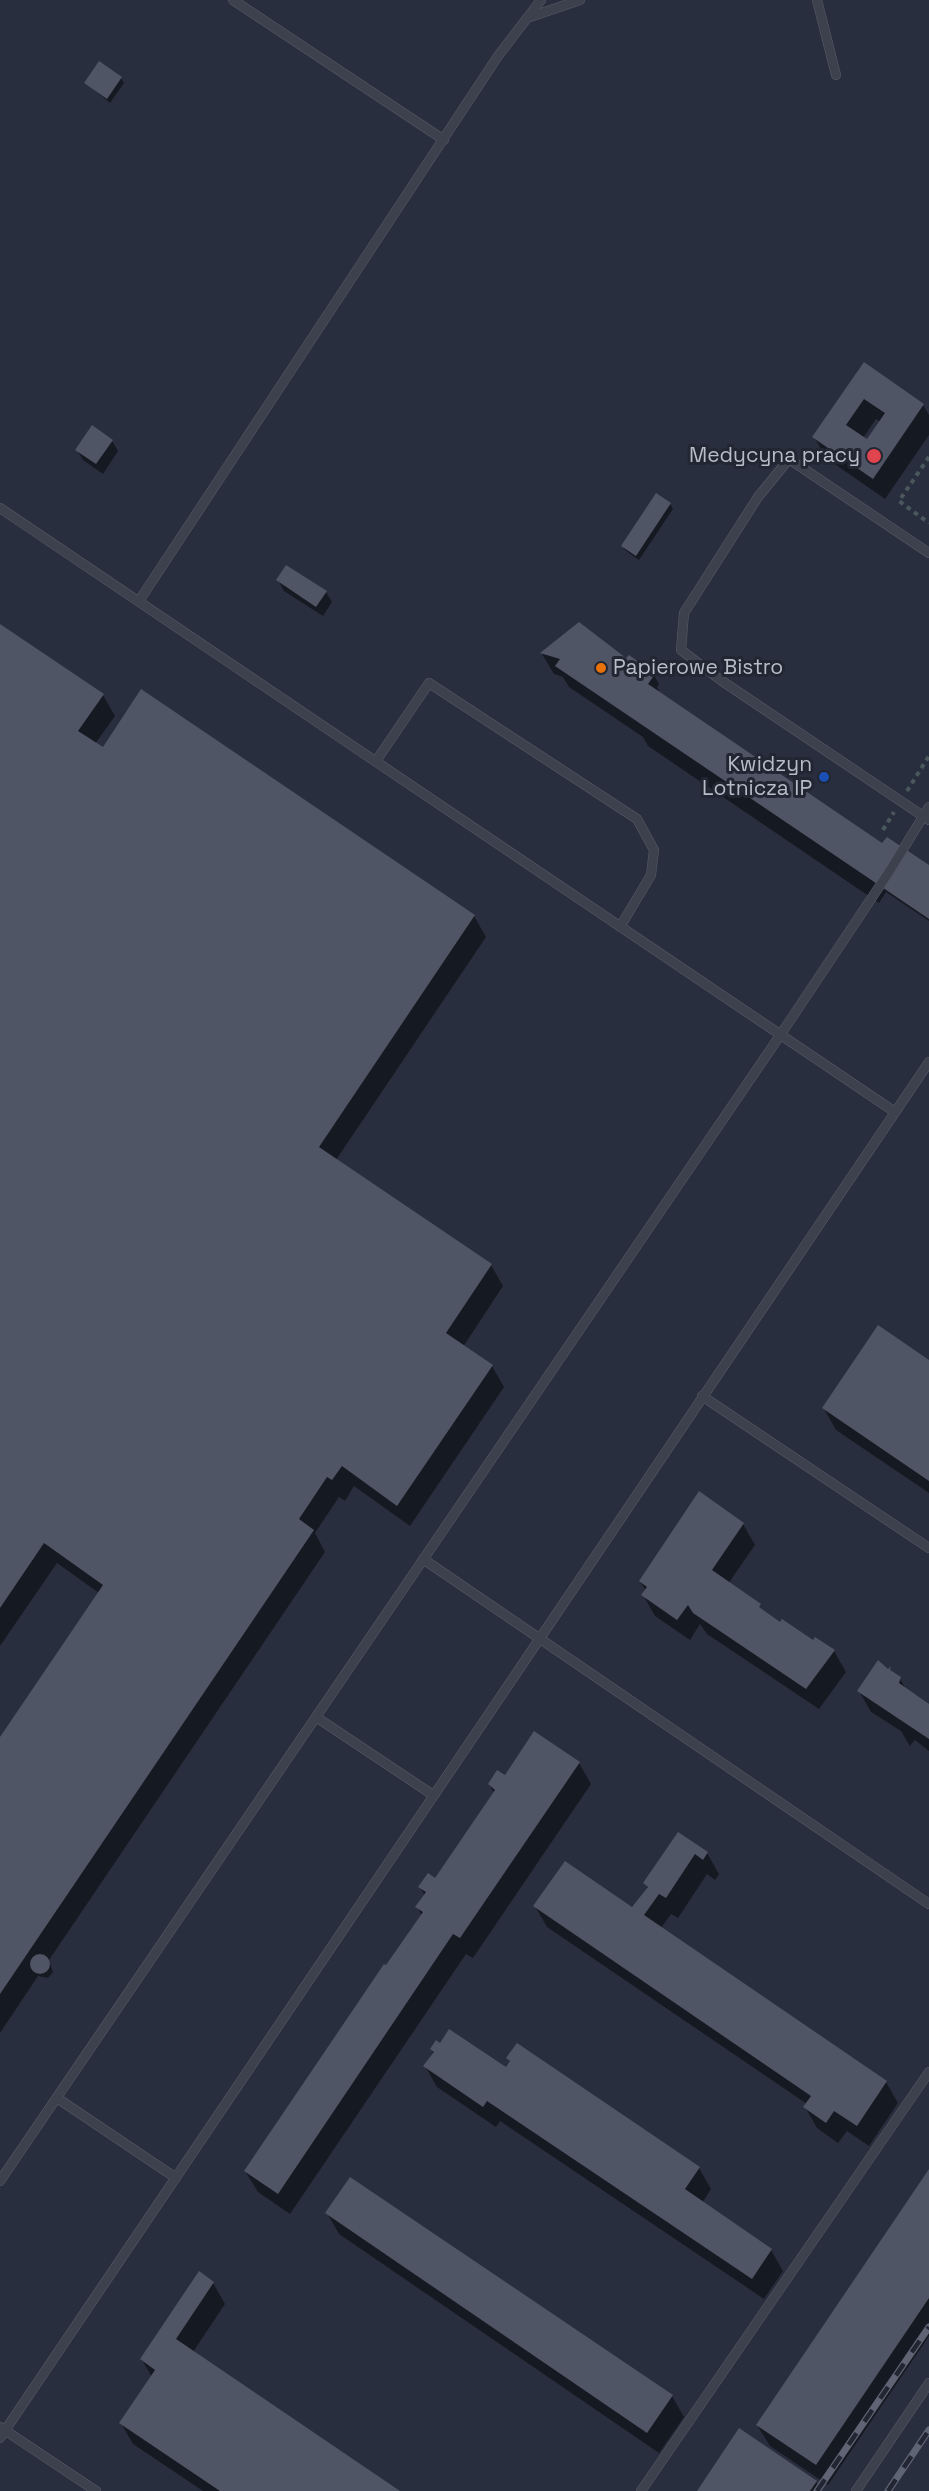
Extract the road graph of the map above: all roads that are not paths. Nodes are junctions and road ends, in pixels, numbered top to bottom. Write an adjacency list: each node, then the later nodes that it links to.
1 (233, 0): 7 (lane)
2 (541, 0): 5 (lane)
3 (580, 0): 5 (lane)
4 (817, 0): 6 (lane)
5 (530, 17): 7 (lane)
6 (836, 75)
7 (444, 140): 10 (lane)
8 (0, 508): 10 (lane)
9 (929, 553): 13 (lane)
10 (139, 602): 11 (lane)
11 (376, 761): 14 (lane); 14 (lane)
12 (929, 807): 13 (lane)
13 (926, 818): 15 (lane)
14 (620, 927): 15 (lane)
15 (781, 1034): 17 (lane); 20 (lane)
16 (929, 1062): 17 (lane)
17 (895, 1112): 18 (lane)
18 (702, 1396): 19 (lane); 21 (lane)
19 (929, 1548)
20 (423, 1559): 21 (lane); 22 (lane)
21 (540, 1636): 23 (lane); 24 (lane)
22 (316, 1716): 23 (lane); 26 (lane)
23 (433, 1795): 27 (lane)
24 (929, 1904)
25 (929, 2072): 32 (lane)
26 (57, 2098): 27 (lane); 28 (lane)
27 (176, 2178): 30 (lane)
28 (0, 2181)
29 (929, 2383): 33 (lane)
30 (2, 2432): 31 (lane)
31 (96, 2491)
32 (640, 2491)
33 (856, 2491)

